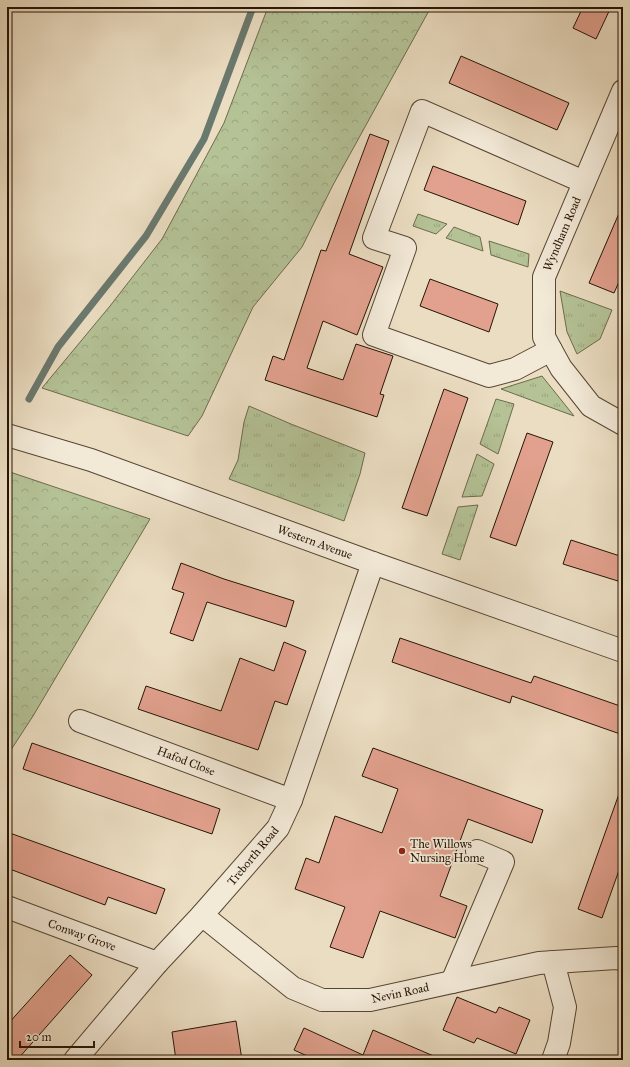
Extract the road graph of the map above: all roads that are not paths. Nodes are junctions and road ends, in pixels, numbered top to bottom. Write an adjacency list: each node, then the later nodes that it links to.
1 (623, 91): 2 (street, Wyndham Road)
2 (584, 182): 3 (street, Wyndham Road); 3 (street)
3 (551, 350): 4 (street, Wyndham Road)
4 (623, 424)
5 (7, 435): 6 (street, Western Avenue)
6 (373, 563): 7 (street, Western Avenue); 9 (street, Treborth Road)
7 (623, 651)
8 (80, 721): 9 (street, Hafod Close)
9 (291, 800): 12 (street, Treborth Road)
10 (477, 851): 16 (street)
11 (7, 907): 15 (street, Conway Grove)
12 (202, 915): 15 (street, Treborth Road); 16 (street, Nevin Road)
13 (623, 959): 14 (street, Nevin Road)
14 (553, 962): 16 (street, Nevin Road); 18 (street)
15 (157, 963): 17 (street, Treborth Road)
16 (452, 982)
17 (75, 1060)
18 (553, 1060)

